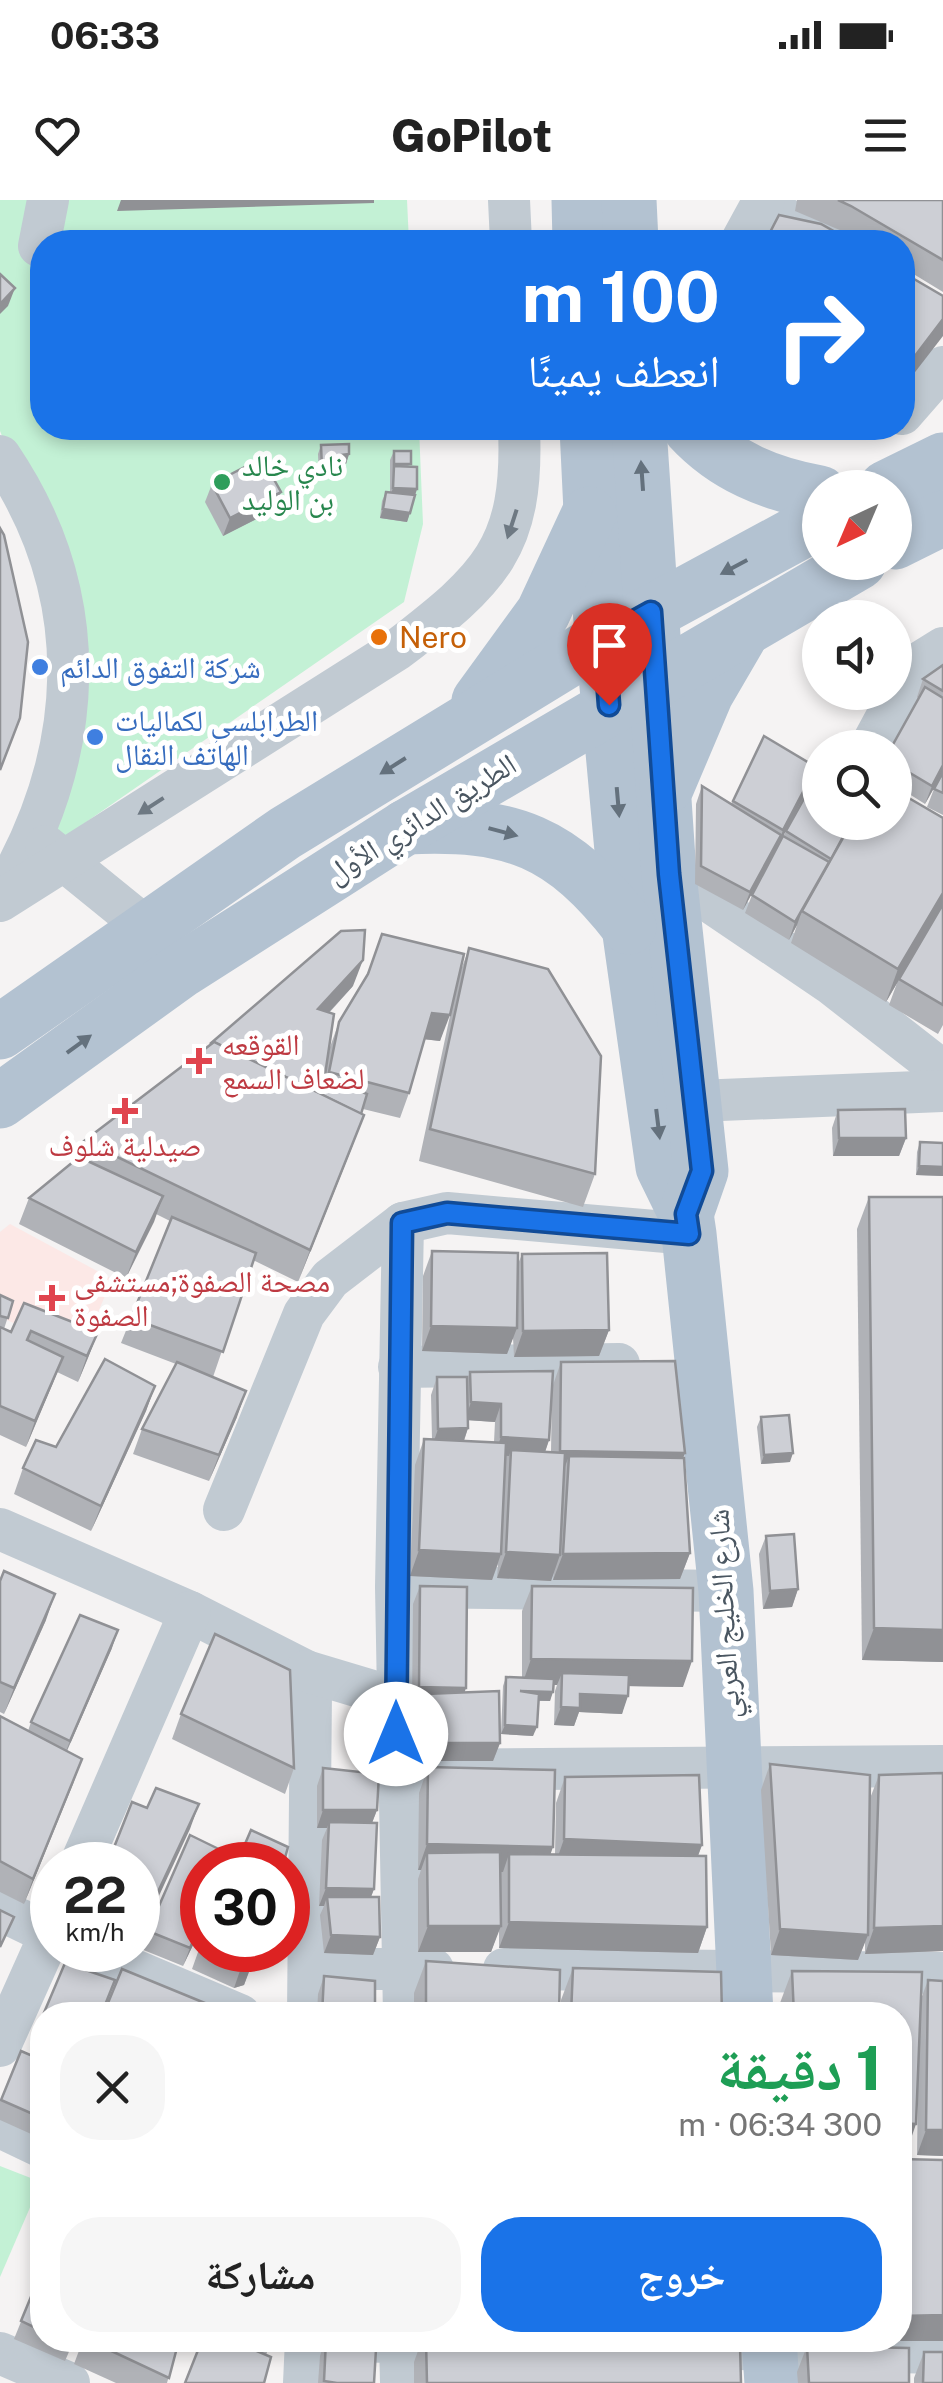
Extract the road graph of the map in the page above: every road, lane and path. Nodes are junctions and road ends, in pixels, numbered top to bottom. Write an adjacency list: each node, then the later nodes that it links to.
1 (48, 200): 6 (street)
2 (509, 200): 7 (street)
3 (579, 200): 8 (main road)
4 (630, 200): 9 (main road)
5 (762, 202): 10 (street); 11 (street)
6 (41, 230)
7 (510, 230)
8 (580, 230)
9 (630, 230)
10 (747, 230)
11 (806, 230)
12 (943, 367): 13 (street)
13 (915, 399)
14 (519, 440): 37 (street, one-way to 37)
15 (588, 440): 22 (main road, شارع الخليج العربي)
16 (640, 440): 27 (main road, شارع الخليج العربي, one-way to 16)
17 (701, 440): 21 (main road)
18 (0, 456): 36 (street)
19 (943, 460): 20 (main road)
20 (912, 475)
21 (802, 491)
22 (591, 511): 29 (main road, شارع الخليج العربي); 32 (main road)
23 (943, 518): 25 (main road)
24 (802, 531): 27 (main road, الطريق الدائري الأول, one-way to 27)
25 (912, 534)
26 (829, 580): 28 (main road, الطريق الدائري الأول)
27 (651, 612): 29 (main road, الطريق الدائري الأول); 31 (main road, شارع الخليج العربي)
28 (742, 632): 31 (main road, الطريق الدائري الأول); 34 (main road)
29 (604, 638): 31 (main road, شارع الخليج العربي); 32 (main road, الطريق الدائري الأول)
30 (943, 648): 33 (street)
31 (632, 691): 34 (main road, شارع الخليج العربي); 35 (main road, الطريق الدائري الأول); 40 (main road, شارع الخليج العربي, one-way to 40)
32 (460, 724): 41 (main road, الطريق الدائري الأول, one-way to 41)
33 (880, 730)
34 (663, 798): 38 (main road, شارع الخليج العربي)
35 (406, 827): 40 (main road, one-way to 40); 45 (main road, الطريق الدائري الأول, one-way to 35)
36 (32, 837): 37 (street); 39 (street)
37 (68, 860): 39 (street); 41 (street)
38 (669, 874): 43 (street); 46 (main road, شارع الخليج العربي)
39 (0, 899)
40 (630, 927): 48 (main road, شارع الخليج العربي, one-way to 48)
41 (147, 928): 42 (main road, الطريق الدائري الأول)
42 (0, 1032)
43 (943, 1071)
44 (943, 1091): 46 (street)
45 (0, 1101)
46 (697, 1101): 48 (main road, شارع الخليج العربي)
47 (402, 1223): 48 (street); 50 (street); 51 (street)
48 (688, 1224): 49 (main road, شارع الخليج العربي)
49 (704, 1364): 50 (street); 54 (main road, شارع الخليج العربي)
50 (400, 1367): 53 (street)
51 (224, 1510)
52 (0, 1529): 55 (street)
53 (396, 1587): 54 (street); 57 (street)
54 (726, 1590): 59 (main road, شارع الخليج العربي)
55 (190, 1612): 56 (street); 61 (street)
56 (306, 1671): 57 (street); 62 (street)
57 (396, 1698): 60 (street)
58 (943, 1766): 59 (street)
59 (732, 1767): 60 (street); 71 (main road, شارع الخليج العربي)
60 (396, 1770): 66 (street)
61 (90, 1842)
62 (310, 1842)
63 (0, 1910): 64 (street)
64 (30, 1923)
65 (310, 1969): 66 (street)
66 (404, 1969): 71 (street); 74 (street)
67 (41, 1972): 75 (street)
68 (141, 1972): 72 (street)
69 (310, 1972): 73 (street)
70 (943, 1973): 71 (street)
71 (745, 1993)
72 (210, 2002)
73 (309, 2002)
74 (404, 2002)
75 (0, 2046)
76 (0, 2127): 77 (street)
77 (30, 2141)
78 (305, 2352): 86 (street)
79 (435, 2352): 83 (street)
80 (702, 2352): 84 (street)
81 (0, 2353): 85 (street)
82 (943, 2353): 84 (street)
83 (400, 2355)
84 (770, 2357)
85 (68, 2383)
86 (304, 2383)

